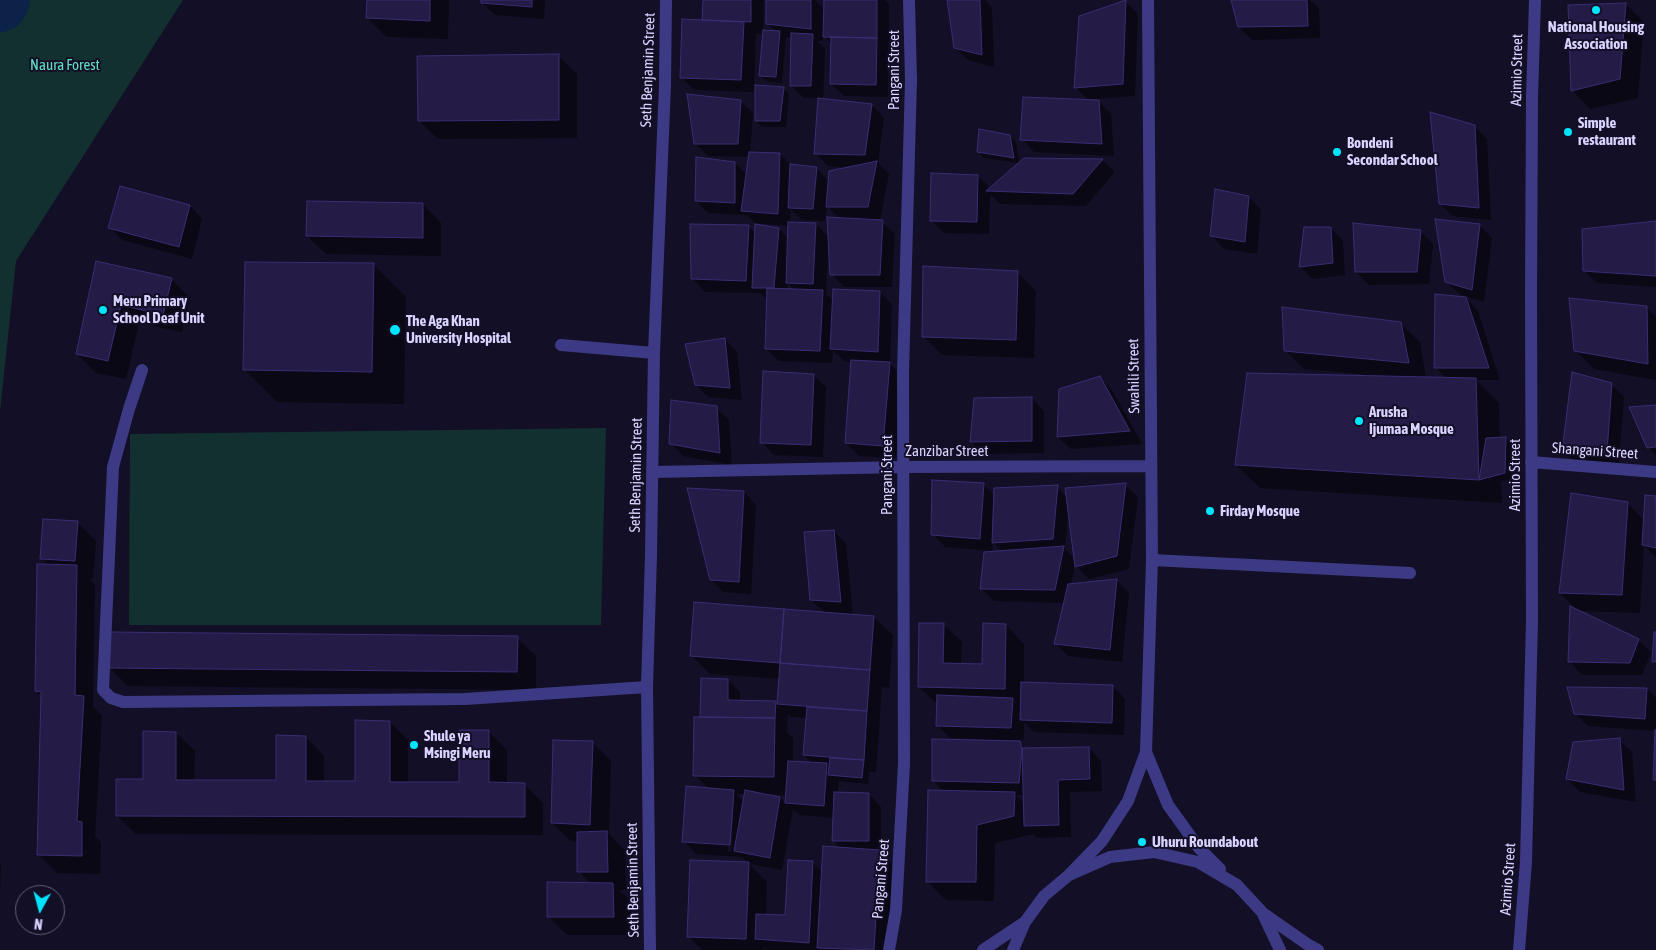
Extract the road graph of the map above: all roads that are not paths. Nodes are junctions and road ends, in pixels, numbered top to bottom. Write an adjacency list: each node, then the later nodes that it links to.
1 (666, 0): 6 (street, Seth Benjamin Street)
2 (909, 0): 10 (street, Pangani Street)
3 (1148, 0): 9 (street, Swahili Street)
4 (1535, 0): 8 (street, Azimio Street)
5 (560, 345): 6 (street)
6 (654, 354): 11 (street, Seth Benjamin Street)
7 (142, 370): 15 (street)
8 (1531, 462): 12 (street, Shangani Street); 27 (street, Azimio Street)
9 (1151, 466): 10 (street, Zanzibar Street); 13 (street, Swahili Street)
10 (903, 467): 11 (street, Zanzibar Street); 22 (street, Pangani Street)
11 (653, 472): 15 (street, Seth Benjamin Street)
12 (1656, 472)
13 (1152, 560): 14 (street); 16 (street, Swahili Street)
14 (1410, 574)
15 (647, 687): 21 (street, Seth Benjamin Street)
16 (1146, 752): 17 (street, Swahili Street); 18 (street, Swahili Street)
17 (1069, 876): 18 (street); 20 (street)
18 (1236, 885): 19 (street)
19 (1262, 912): 25 (street); 26 (street)
20 (1025, 922): 23 (street); 24 (street)
21 (650, 950)
22 (889, 950)
23 (983, 950)
24 (1013, 950)
25 (1280, 950)
26 (1318, 950)
27 (1519, 950)

